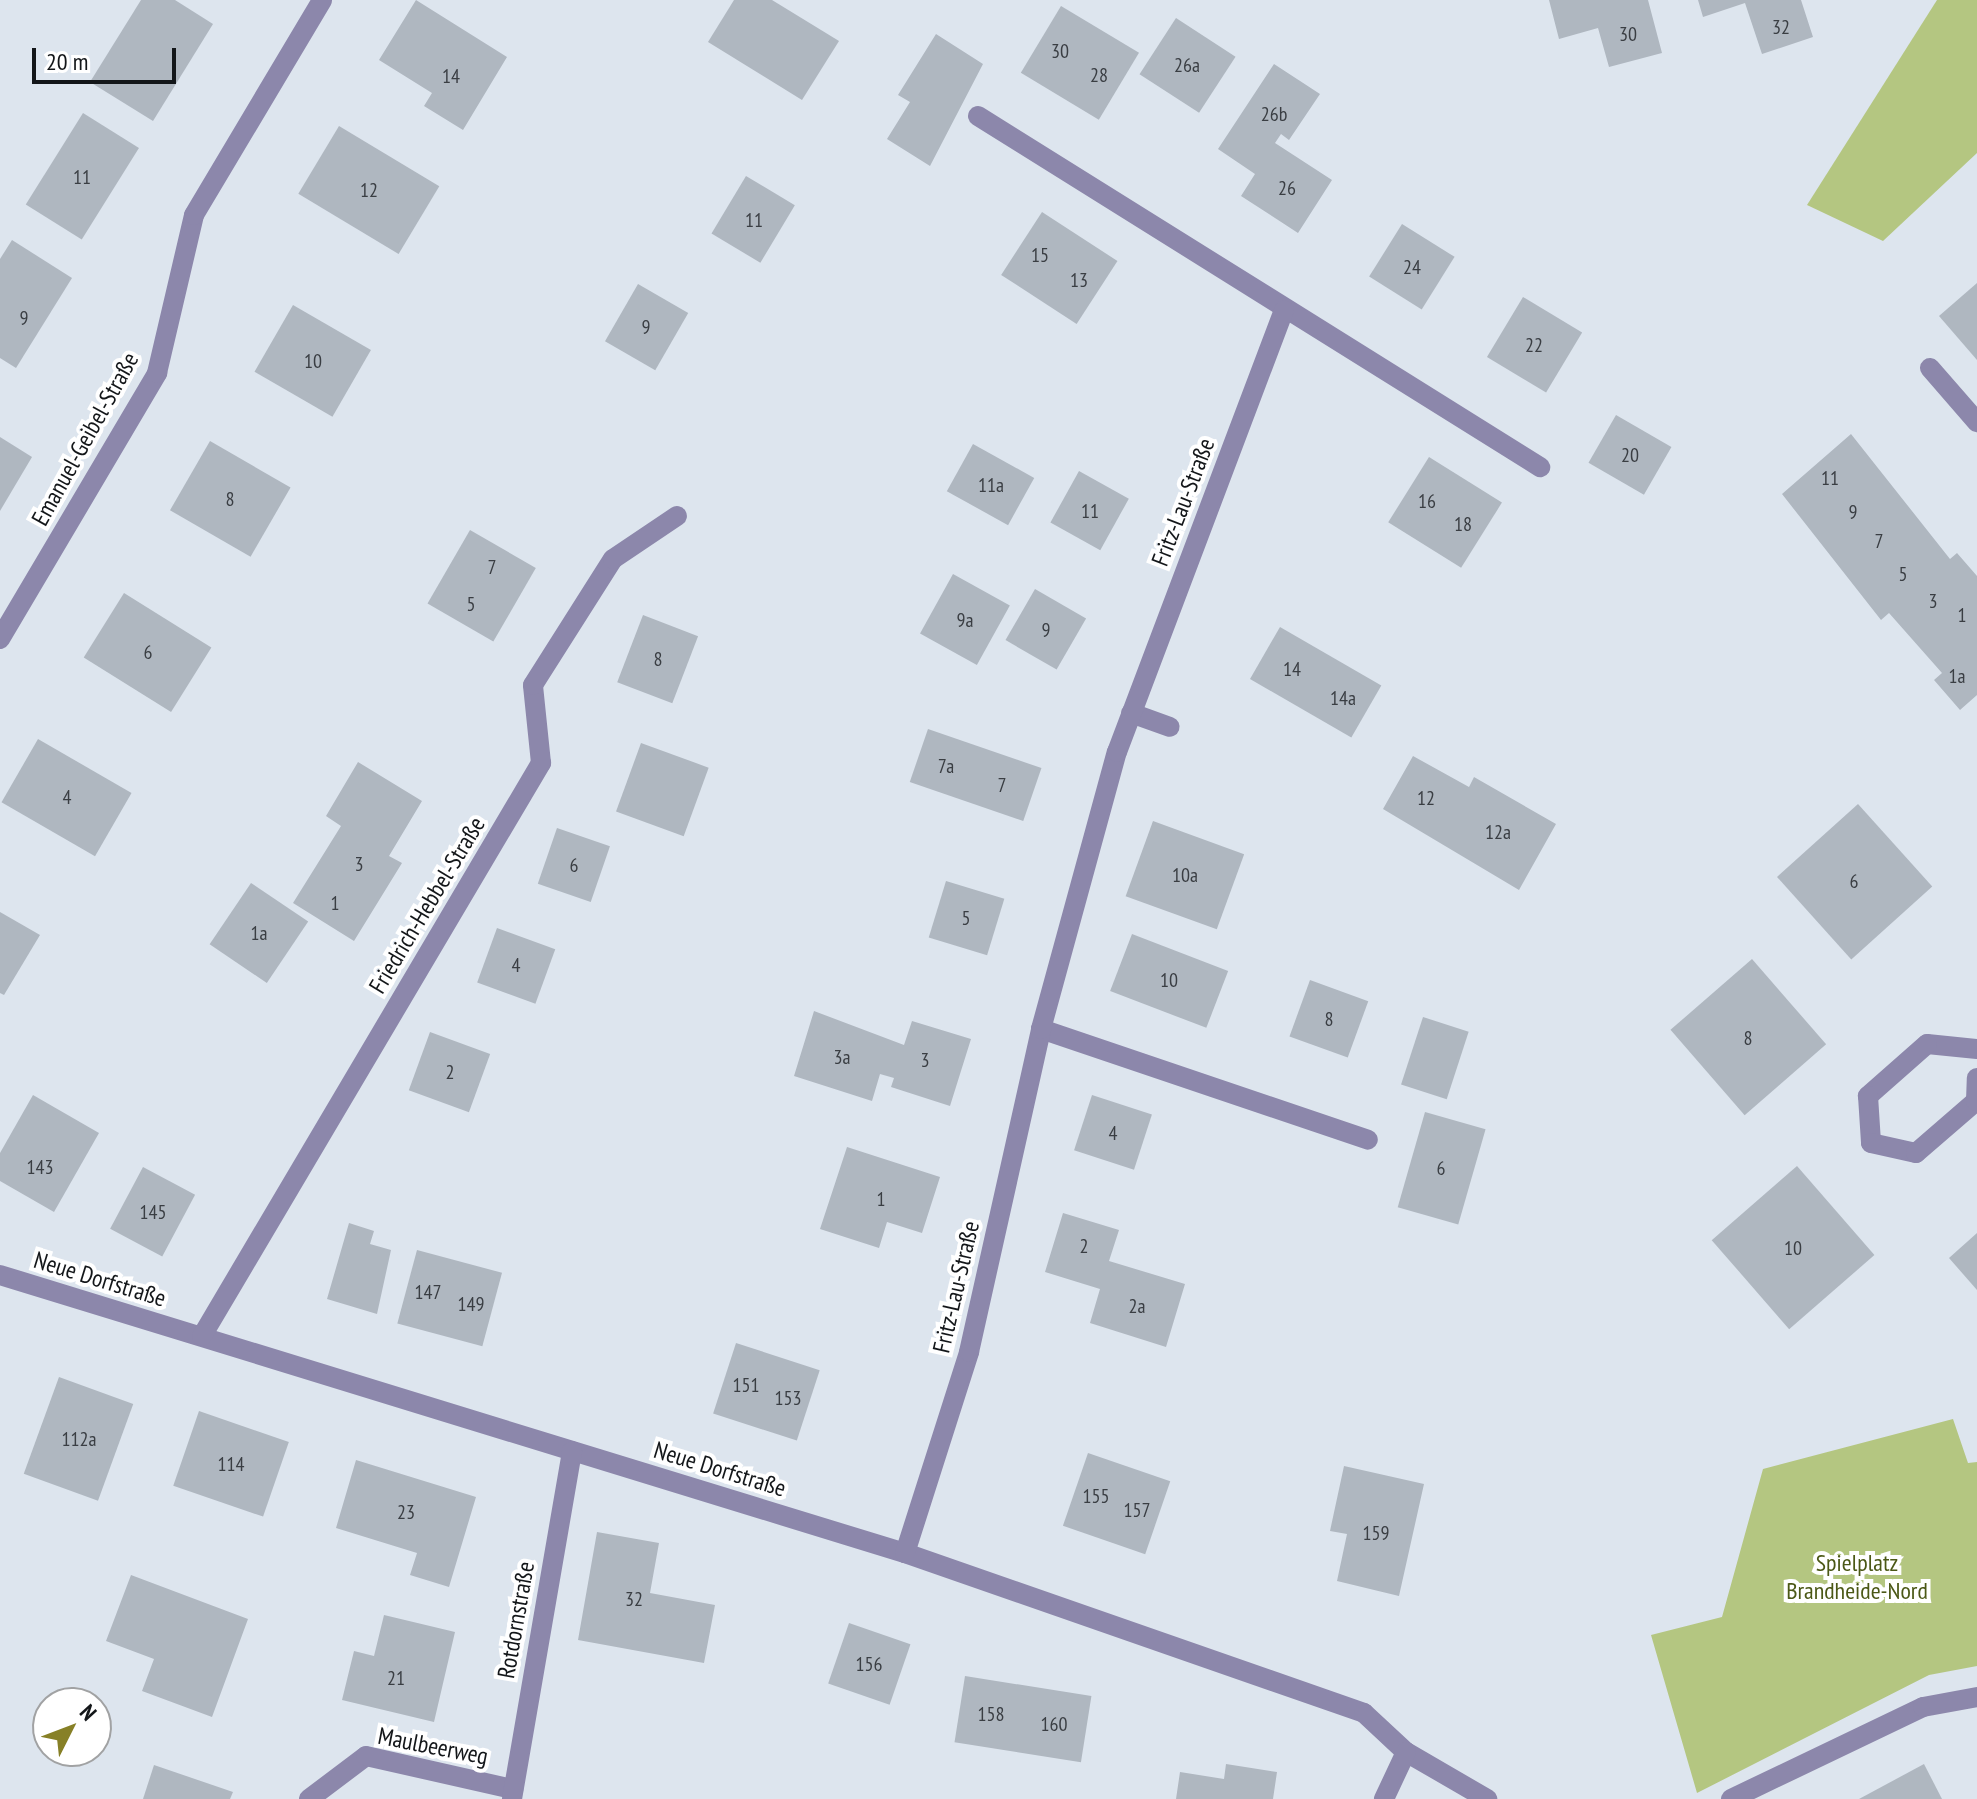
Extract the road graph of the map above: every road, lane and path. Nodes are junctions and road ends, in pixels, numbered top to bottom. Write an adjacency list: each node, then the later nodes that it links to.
1 (322, 0): 8 (street, Emanuel-Geibel-Straße)
2 (978, 116): 3 (street)
3 (1284, 310): 6 (street); 9 (street, Fritz-Lau-Straße)
4 (1930, 368): 5 (street)
5 (1977, 422)
6 (1540, 467)
7 (677, 516): 16 (street, Friedrich-Hebbel-Straße)
8 (0, 639)
9 (1131, 713): 10 (street); 11 (street, Fritz-Lau-Straße)
10 (1170, 727)
11 (1041, 1029): 14 (street); 18 (street, Fritz-Lau-Straße)
12 (1977, 1049): 13 (street)
13 (1977, 1078)
14 (1368, 1140)
15 (0, 1275): 16 (street, Neue Dorfstraße)
16 (202, 1336): 17 (street, Neue Dorfstraße)
17 (572, 1451): 18 (street, Neue Dorfstraße); 21 (street, Rotdornstraße)
18 (905, 1553): 20 (street, Neue Dorfstraße)
19 (1977, 1697): 25 (street)
20 (1406, 1752): 23 (street); 24 (street, Neue Dorfstraße)
21 (513, 1794): 22 (street, Maulbeerweg)
22 (309, 1799)
23 (1384, 1799)
24 (1487, 1799)
25 (1731, 1799)

